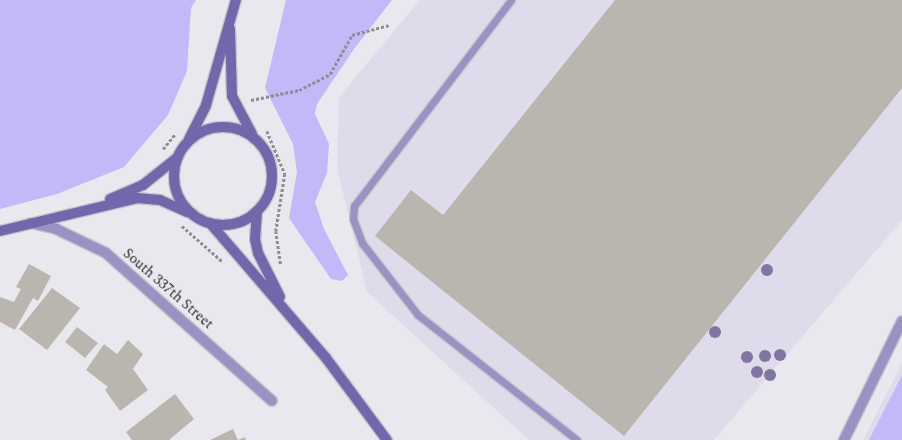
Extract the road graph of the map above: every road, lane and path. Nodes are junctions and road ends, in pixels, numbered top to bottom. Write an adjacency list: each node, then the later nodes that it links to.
1 (236, 0): 3 (street)
2 (511, 0): 27 (lane)
3 (230, 18): 10 (street); 11 (street)
4 (389, 25): 6 (path)
5 (250, 94): 6 (path)
6 (251, 100): 7 (path)
7 (255, 107)
8 (264, 127): 22 (path)
9 (177, 132): 12 (path)
10 (256, 138): 11 (street); 15 (street)
11 (186, 144): 13 (street)
12 (159, 154)
13 (178, 157): 14 (street); 16 (street)
14 (78, 210): 16 (street); 18 (street)
15 (257, 211): 19 (street); 23 (street)
16 (195, 215): 19 (street)
17 (175, 222): 21 (path)
18 (31, 223): 20 (street); 25 (street, South 337th Street)
19 (210, 223): 23 (street)
20 (0, 231)
21 (228, 265)
22 (281, 267)
23 (288, 311): 26 (street)
24 (902, 321): 28 (street)
25 (272, 401)
26 (387, 440)
27 (577, 440)
28 (844, 440)

